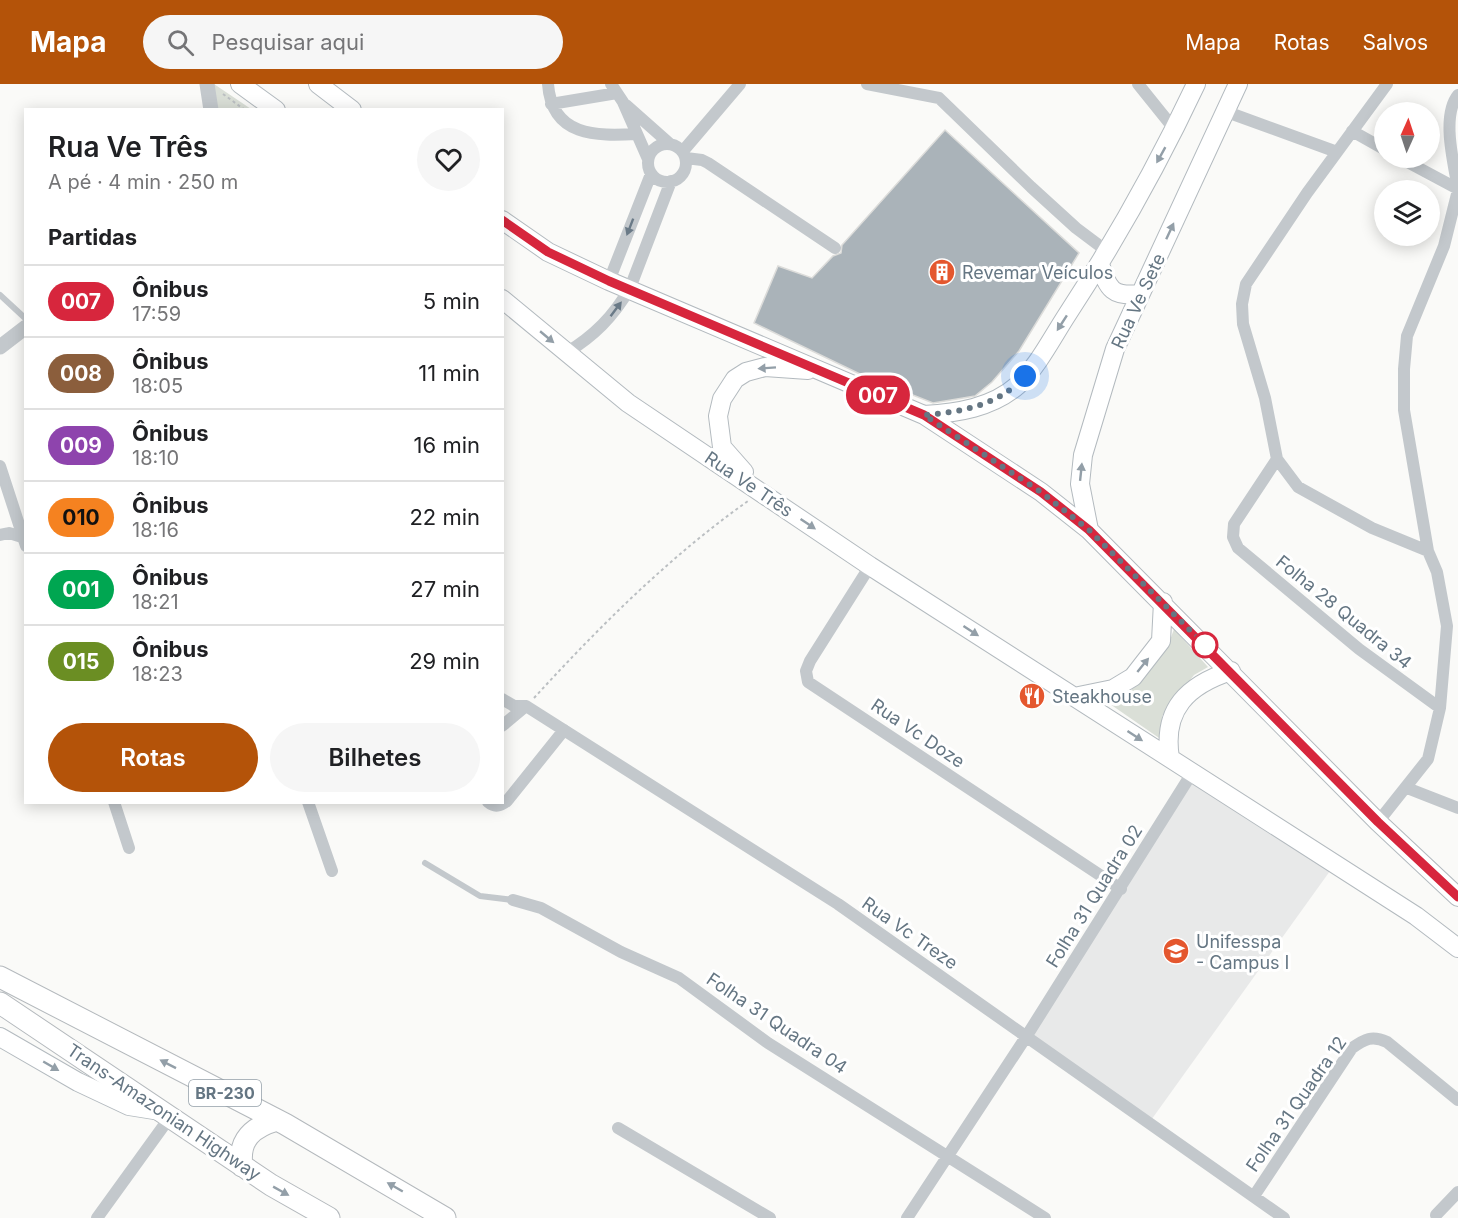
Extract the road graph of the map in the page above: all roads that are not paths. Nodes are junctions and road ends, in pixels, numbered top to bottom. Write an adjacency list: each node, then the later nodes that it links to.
1 (207, 84): 14 (street)
2 (240, 84): 15 (main road)
3 (318, 84): 16 (main road)
4 (548, 84): 13 (street)
5 (740, 84): 24 (street)
6 (867, 84): 32 (street)
7 (1138, 84): 18 (street)
8 (1196, 84): 18 (main road)
9 (1238, 84): 17 (main road, Rua Ve Sete)
10 (1387, 84): 19 (street)
11 (617, 93): 13 (street); 20 (street); 22 (street)
12 (1458, 95): 29 (street)
13 (551, 104): 20 (street)
14 (211, 108)
15 (273, 108)
16 (349, 108)
17 (1227, 112): 23 (street); 35 (main road, Rua Ve Sete, one-way to 17)
18 (1175, 130): 32 (main road, one-way to 32)
19 (1352, 131): 21 (street); 23 (street)
20 (637, 134): 25 (street)
21 (1374, 143)
22 (670, 144): 24 (street); 25 (street)
23 (1337, 152): 44 (street)
24 (684, 155): 28 (street); 31 (street)
25 (648, 159): 27 (street)
26 (1419, 168): 29 (street)
27 (651, 174): 28 (street); 33 (street, one-way to 33)
28 (671, 181): 34 (street)
29 (1458, 189): 50 (street)
30 (504, 221): 33 (main road)
31 (835, 248)
32 (1104, 258): 35 (main road); 43 (main road, one-way to 43)
33 (609, 281): 34 (main road)
34 (630, 288): 41 (street, one-way to 34); 42 (main road)
35 (1140, 294): 47 (main road, Rua Ve Sete, one-way to 35)
36 (0, 295): 38 (lane)
37 (504, 301): 41 (main road, Rua Ve Três, one-way to 41)
38 (24, 317)
39 (24, 329): 40 (street)
40 (0, 347)
41 (566, 353): 46 (main road, Rua Ve Três)
42 (825, 372): 43 (main road); 46 (main road, one-way to 46)
43 (924, 415): 47 (main road)
44 (1277, 459): 50 (street); 57 (street, Folha 28 Quadra 34)
45 (0, 466): 49 (street)
46 (761, 492): 51 (main road, Rua Ve Três, one-way to 51)
47 (1089, 530): 52 (main road)
48 (0, 535): 49 (street)
49 (24, 542)
50 (1428, 550): 57 (street)
51 (870, 566): 54 (main road, Rua Ve Três, one-way to 54); 71 (street, Rua Vc Doze)
52 (1163, 602): 53 (main road); 54 (main road, one-way to 52)
53 (1231, 671): 60 (main road); 67 (main road)
54 (1074, 697): 60 (main road, Rua Ve Três, one-way to 60)
55 (504, 700): 56 (street, Rua Vc Treze)
56 (526, 706): 58 (street); 59 (street, Rua Vc Treze)
57 (1440, 708): 62 (street)
58 (504, 724)
59 (564, 730): 63 (street); 78 (street, Rua Vc Treze)
60 (1170, 758): 61 (main road, Rua Ve Três)
61 (1192, 772): 71 (street, Folha 31 Quadra 02); 74 (main road, Rua Ve Três)
62 (1407, 788): 66 (street); 67 (street)
63 (504, 803)
64 (115, 804): 68 (street)
65 (309, 804): 70 (street)
66 (1458, 808)
67 (1378, 822): 72 (main road)
68 (129, 848)
69 (425, 863): 73 (lane)
70 (332, 872)
71 (1121, 889): 78 (street, Folha 31 Quadra 02)
72 (1458, 897)
73 (513, 900): 83 (street, Folha 31 Quadra 04)
74 (1458, 948)
75 (0, 977): 81 (highway, Trans-Amazonian Highway / BR-230, one-way to 75)
76 (0, 1003): 80 (highway, Trans-Amazonian Highway / BR-230)
77 (0, 1037): 80 (main road, one-way to 80)
78 (1026, 1037): 83 (street, Folha 31 Quadra 02); 86 (street, Rua Vc Treze)
79 (1458, 1100): 86 (street, Folha 31 Quadra 12)
80 (166, 1114): 84 (highway, Trans-Amazonian Highway / BR-230); 88 (street)
81 (277, 1120): 84 (highway); 90 (highway, Trans-Amazonian Highway / BR-230, one-way to 81)
82 (618, 1128): 91 (street)
83 (948, 1155): 92 (street); 93 (street, Folha 31 Quadra 04)
84 (242, 1166): 89 (highway, Trans-Amazonian Highway / BR-230, one-way to 89)
85 (1458, 1192): 87 (street)
86 (1254, 1196): 94 (street, Rua Vc Treze)
87 (1436, 1215)
88 (97, 1218)
89 (329, 1218)
90 (444, 1218)
91 (770, 1218)
92 (907, 1218)
93 (1045, 1218)
94 (1284, 1218)

